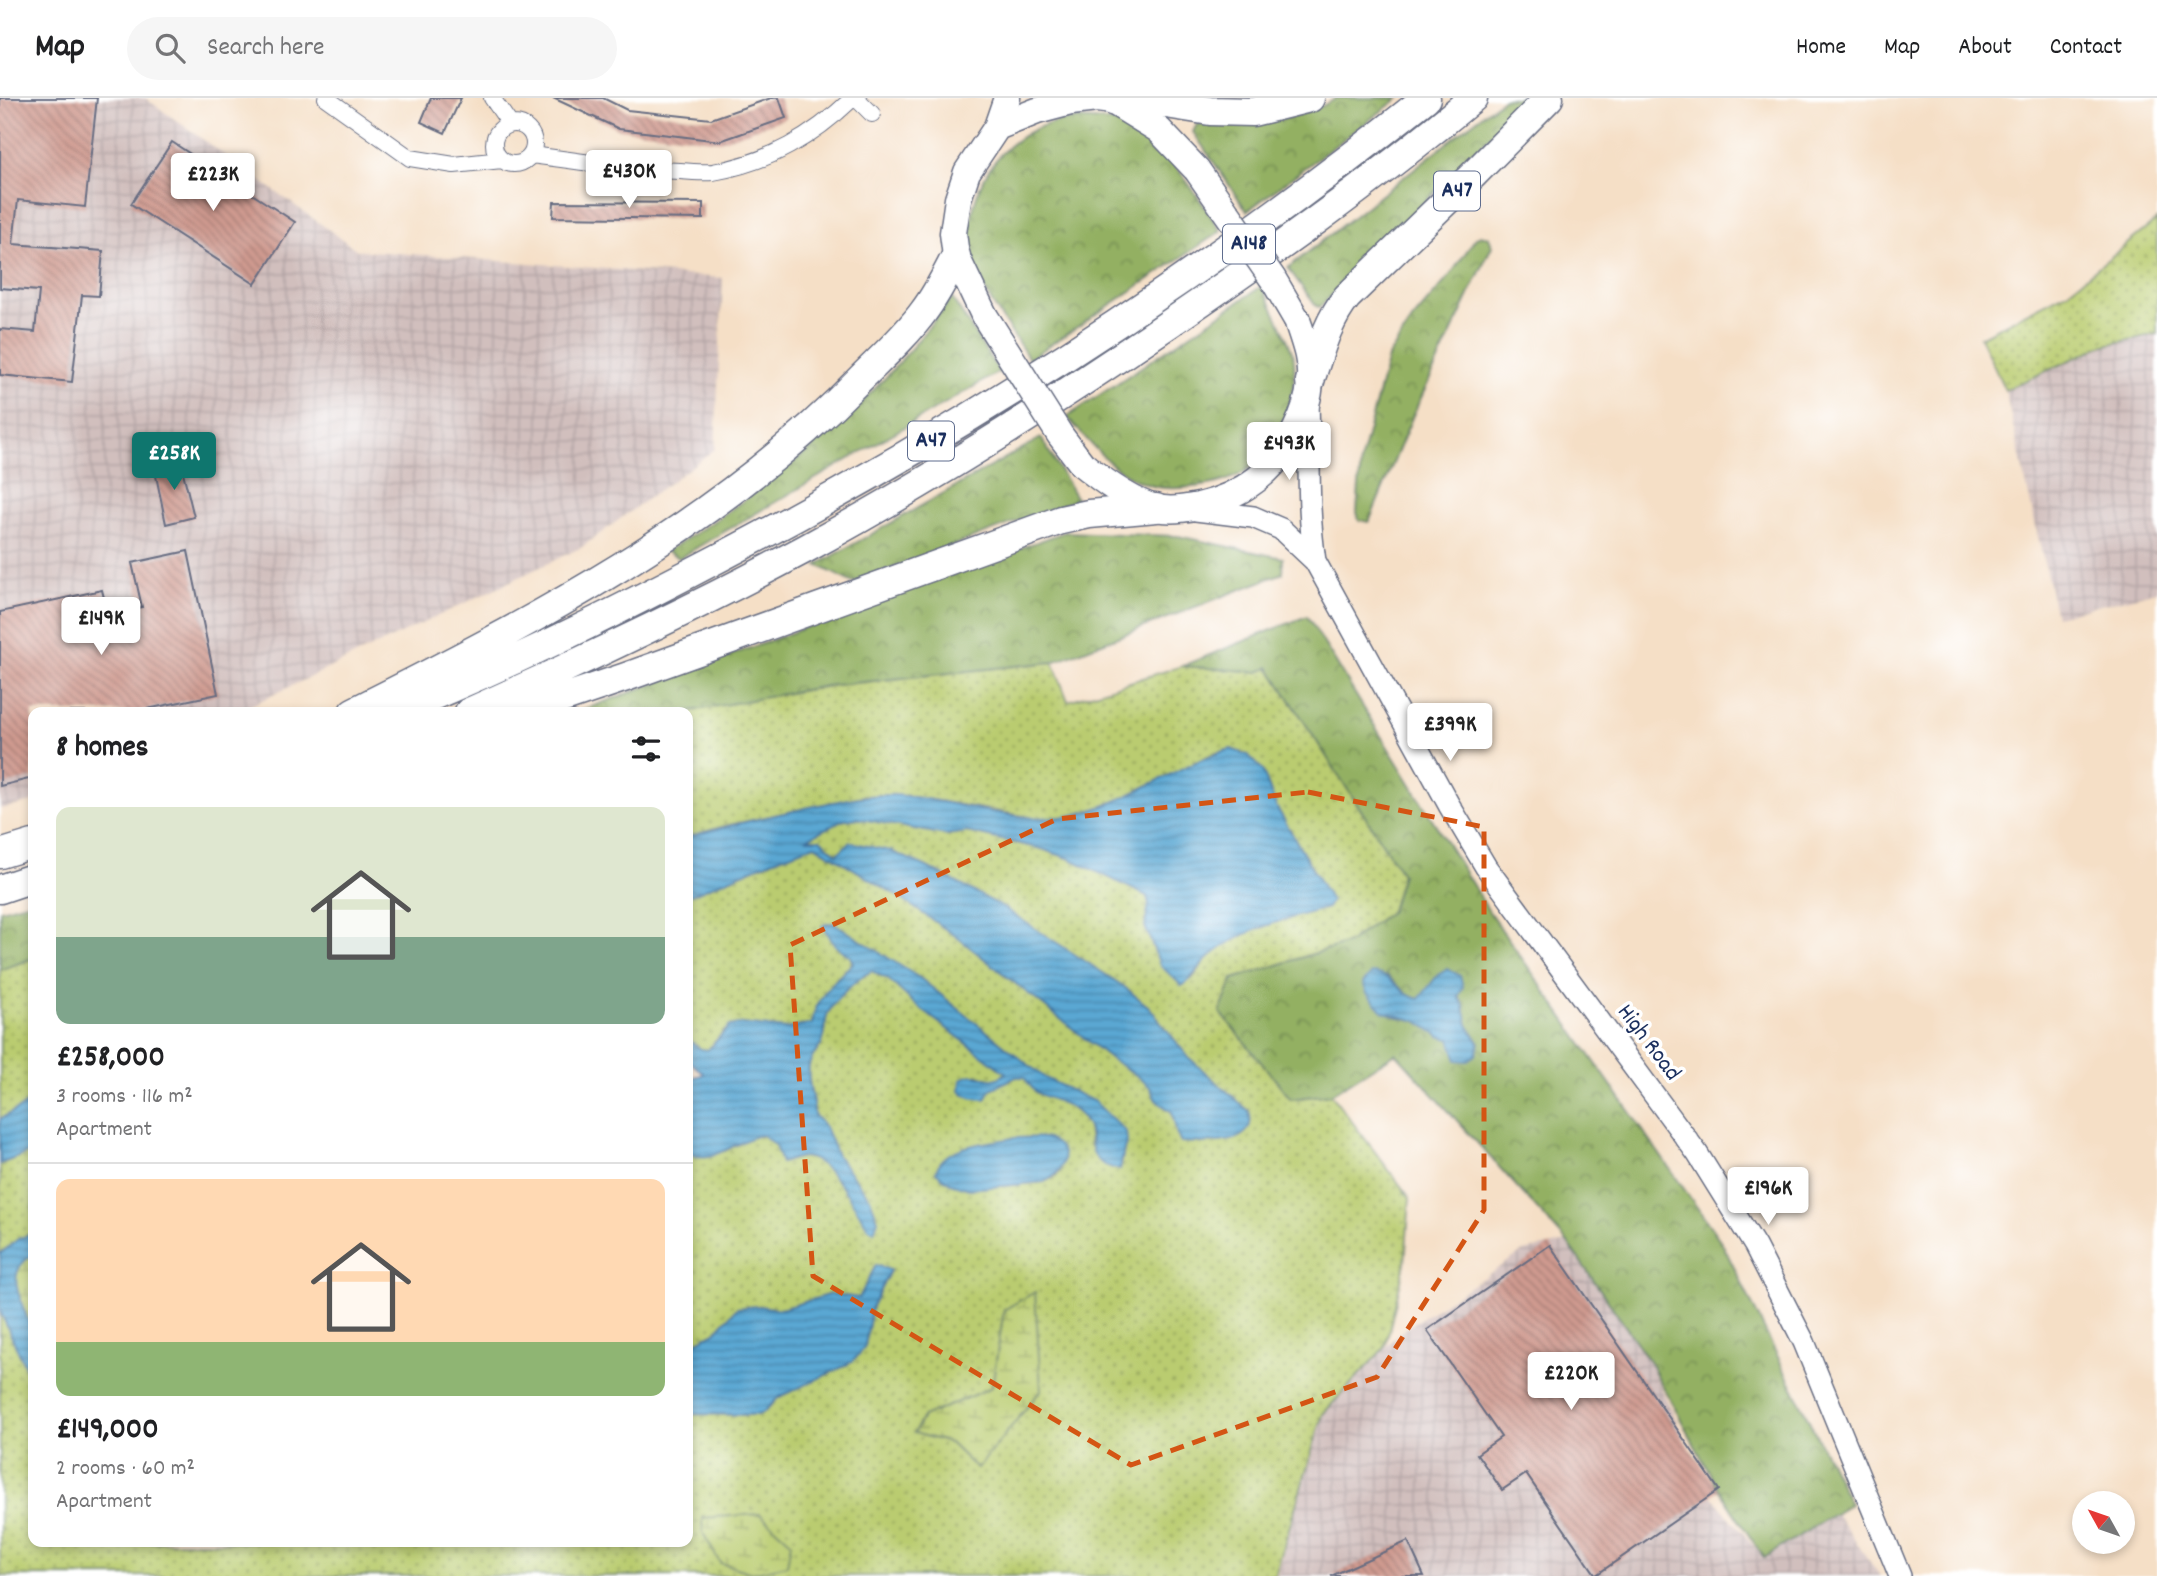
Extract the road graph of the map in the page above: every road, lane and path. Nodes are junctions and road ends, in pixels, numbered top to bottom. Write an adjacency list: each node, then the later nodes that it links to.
1 (326, 98): 14 (street)
2 (492, 98): 11 (street)
3 (855, 98): 10 (street); 13 (street)
4 (1007, 98): 12 (main road, A148)
5 (1310, 98): 9 (highway)
6 (1426, 98): 21 (highway, A47)
7 (1473, 98): 22 (highway, A47)
8 (1549, 98): 16 (highway, A47)
9 (1102, 99): 12 (main road); 16 (main road, A148, bridge)
10 (872, 114)
11 (510, 124): 13 (street); 14 (street)
12 (997, 127): 15 (main road, A148)
13 (531, 155): 14 (street)
14 (502, 160)
15 (956, 256): 17 (main road, A148, bridge); 20 (highway)
16 (1309, 389): 18 (main road, A148); 19 (street, High Road)
17 (1156, 508): 18 (main road, A148); 23 (highway)
18 (1184, 509): 19 (street, High Road)
19 (1320, 570): 28 (street, High Road)
20 (363, 707)
21 (405, 707)
22 (480, 707)
23 (538, 707)
24 (28, 846): 25 (highway)
25 (0, 855)
26 (28, 880): 27 (highway)
27 (0, 889)
28 (1900, 1576)

